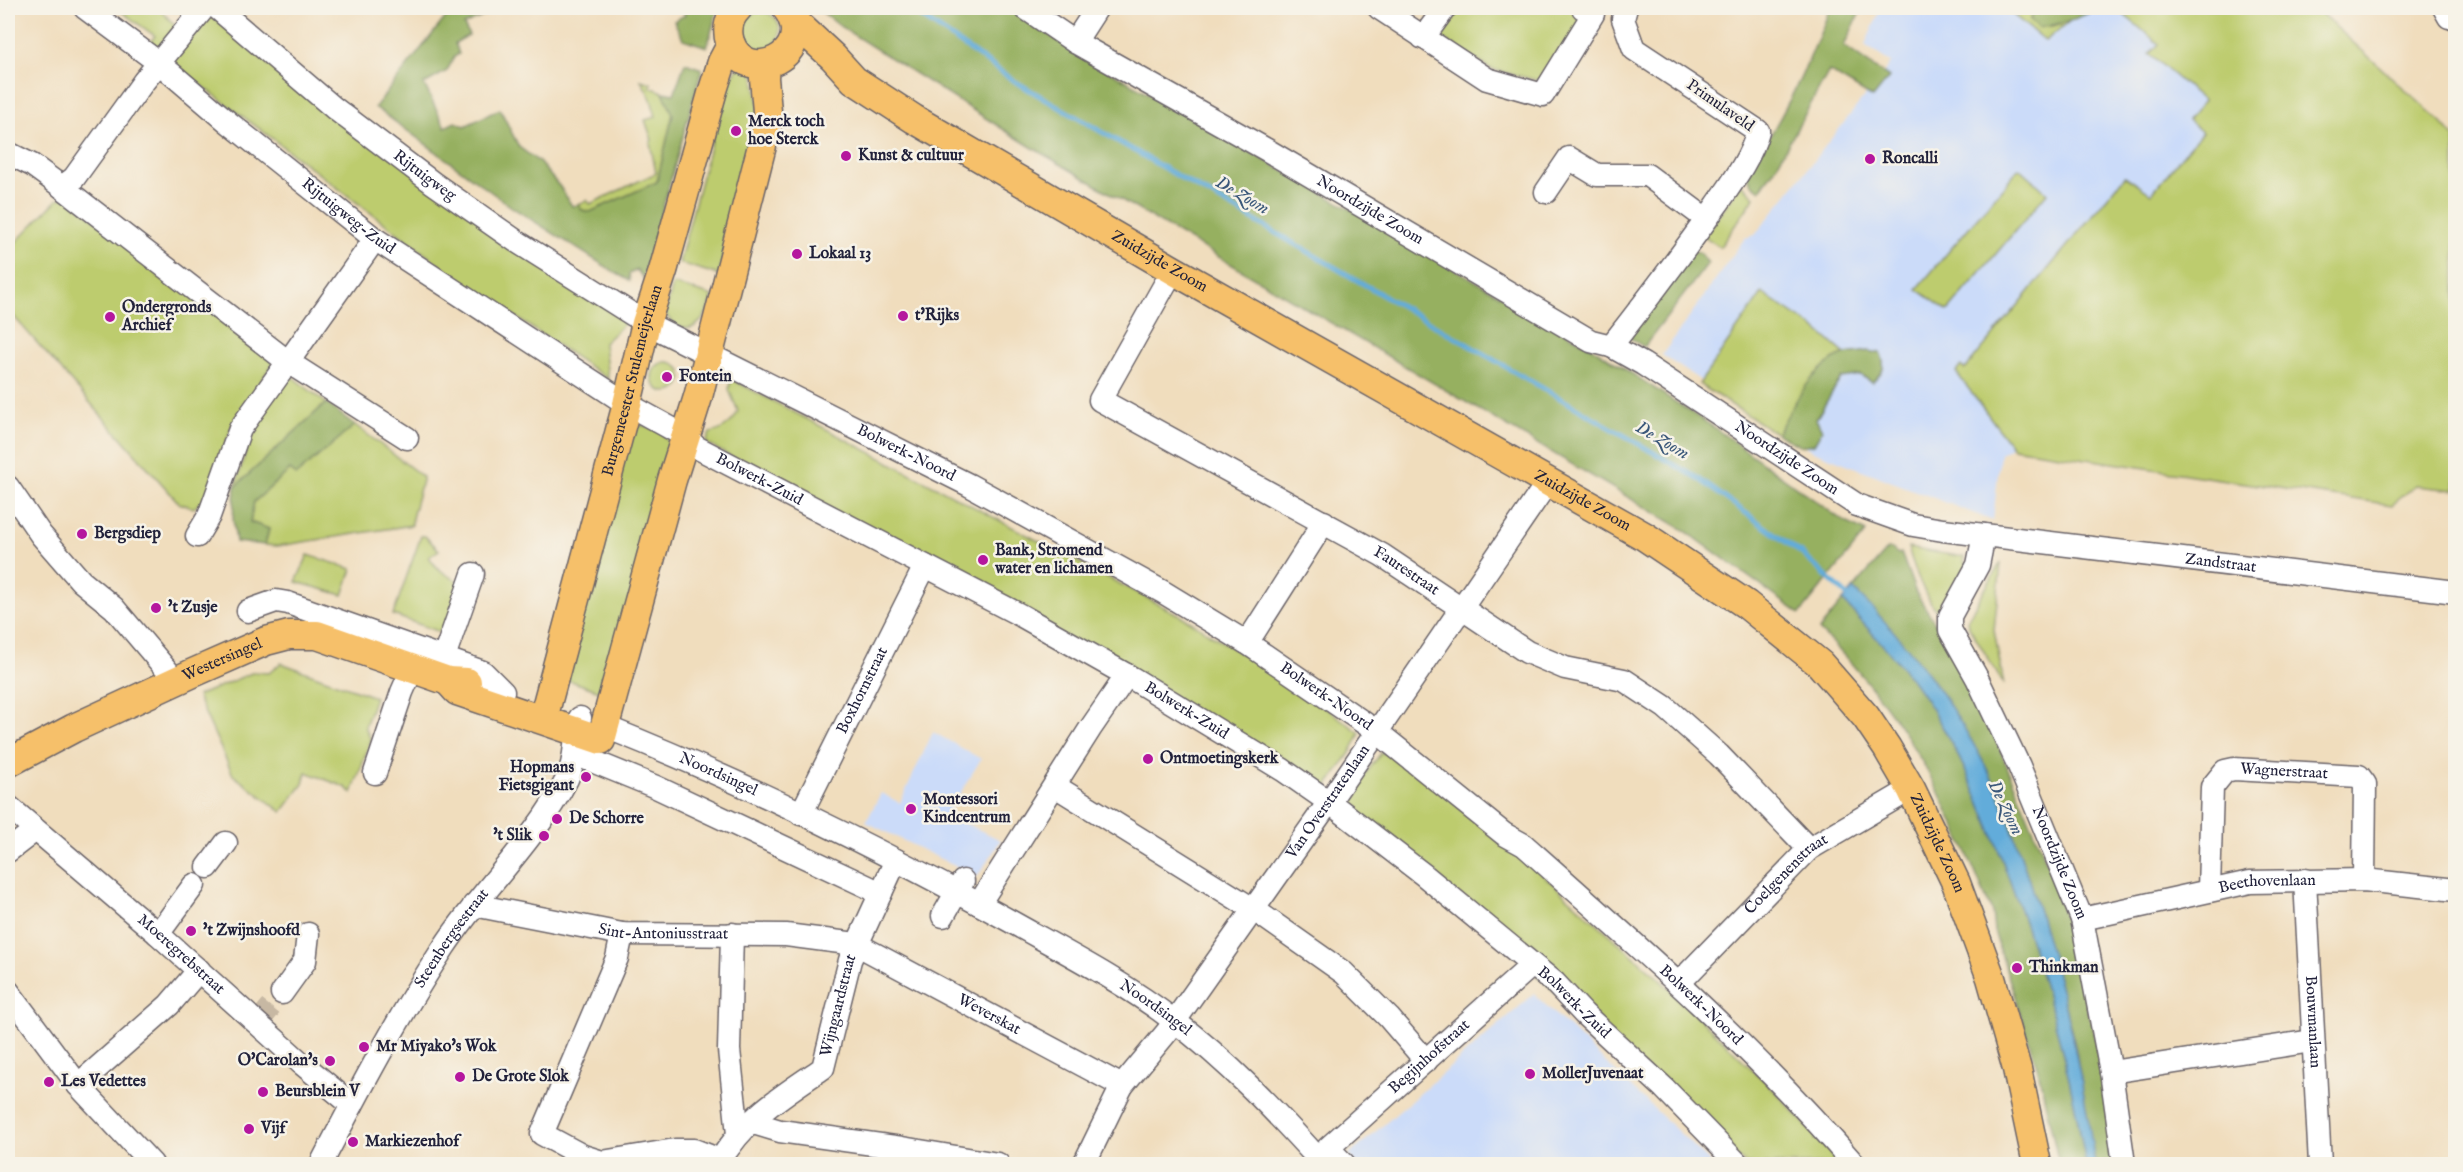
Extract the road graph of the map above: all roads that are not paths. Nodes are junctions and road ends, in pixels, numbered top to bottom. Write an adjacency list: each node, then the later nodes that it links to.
1 (85, 8): 16 (street, Rijtuigweg-Zuid)
2 (204, 8): 16 (street)
3 (217, 8): 24 (street, Rijtuigweg)
4 (738, 8): 14 (main road, Burgemeester Stulemeijerlaan)
5 (1025, 8): 13 (street, Noordzijde Zoom)
6 (1097, 8): 13 (street)
7 (1379, 8): 12 (street)
8 (1445, 8): 12 (street)
9 (1583, 8): 12 (street)
10 (1626, 8): 21 (street, Primulaveld)
11 (789, 14): 15 (main road); 17 (main road, Zuidzijde Zoom)
12 (1423, 38)
13 (1075, 42): 25 (street, Noordzijde Zoom)
14 (731, 45): 15 (main road, Zuidzijde Zoom); 24 (main road, Burgemeester Stulemeijerlaan)
15 (777, 58): 17 (main road, Zuidzijde Zoom); 26 (main road)
16 (159, 63): 19 (street); 22 (street, Rijtuigweg-Zuid)
17 (854, 80): 23 (main road, Zuidzijde Zoom)
18 (8, 153): 19 (street)
19 (62, 187): 27 (street)
20 (1546, 192): 21 (street)
21 (1706, 219): 25 (street, Primulaveld)
22 (375, 239): 27 (street); 28 (street, Rijtuigweg-Zuid)
23 (1173, 270): 31 (main road, Zuidzijde Zoom); 33 (street, Faurestraat)
24 (646, 323): 26 (street, Rijtuigweg); 28 (main road, Burgemeester Stulemeijerlaan)
25 (1611, 346): 34 (street, Noordzijde Zoom)
26 (707, 354): 29 (main road); 41 (street, Bolwerk-Noord)
27 (288, 362): 30 (street); 35 (street)
28 (627, 404): 29 (street, Bolwerk-Zuid); 46 (main road, Burgemeester Stulemeijerlaan)
29 (685, 436): 36 (street, Bolwerk-Zuid); 48 (main road)
30 (407, 438)
31 (1550, 480): 39 (street, Van Overstratenlaan); 52 (main road, Zuidzijde Zoom)
32 (8, 487): 45 (street)
33 (1324, 522): 39 (street, Faurestraat); 41 (street)
34 (1984, 535): 38 (street, Zandstraat); 72 (street, Noordzijde Zoom)
35 (197, 536)
36 (926, 566): 44 (street, Bolwerk-Zuid); 55 (street, Boxhornstraat)
37 (473, 574): 43 (street)
38 (2456, 592)
39 (1461, 609): 47 (street, Van Overstratenlaan); 58 (street, Faurestraat)
40 (248, 611): 43 (street, Westersingel)
41 (1247, 643): 47 (street, Bolwerk-Noord)
42 (413, 667): 43 (main road, Westersingel); 45 (main road, Westersingel); 50 (street)
43 (446, 669): 46 (main road, Westersingel); 46 (main road, Westersingel)
44 (1127, 675): 51 (street); 53 (street, Bolwerk-Zuid)
45 (176, 681): 49 (main road, Westersingel)
46 (544, 712): 48 (main road, Westersingel)
47 (1377, 731): 53 (street, Van Overstratenlaan); 80 (street, Bolwerk-Noord)
48 (588, 734): 55 (street, Noordsingel); 60 (street, Noordsingel); 67 (street); 70 (street, Steenbergsestraat)
49 (8, 763)
50 (375, 773)
51 (1055, 786): 69 (street); 71 (street)
52 (1911, 789): 58 (street, Coelgenenstraat); 100 (main road, Zuidzijde Zoom)
53 (1329, 802): 71 (street, Van Overstratenlaan); 78 (street, Bolwerk-Zuid)
54 (8, 806): 56 (street, Moeregrebstraat)
55 (801, 814): 60 (street, Noordsingel)
56 (34, 831): 59 (street); 73 (street, Moeregrebstraat)
57 (226, 843): 61 (street)
58 (1809, 849): 80 (street, Coelgenenstraat)
59 (8, 851)
60 (893, 866): 67 (street, Wijngaardstraat); 68 (street, Noordsingel)
61 (208, 867)
62 (2305, 880): 63 (street, Beethovenlaan); 65 (street, Beethovenlaan); 84 (street, Bouwmanlaan)
63 (2364, 880): 65 (street, Wagnerstraat); 66 (street, Beethovenlaan)
64 (194, 885): 73 (street)
65 (2209, 890): 72 (street, Beethovenlaan)
66 (2456, 890)
67 (881, 893): 77 (street, Wijngaardstraat)
68 (953, 898): 69 (street, Noordsingel); 83 (street, Noordsingel)
69 (979, 904): 83 (street, Noordsingel)
70 (474, 905): 75 (street, Sint-Antoniusstraat); 89 (street, Steenbergsestraat)
71 (1253, 909): 83 (street, Van Overstratenlaan); 85 (street)
72 (2082, 919): 86 (street, Noordzijde Zoom)
73 (158, 934): 79 (street, Moeregrebstraat)
74 (308, 934): 82 (street)
75 (622, 934): 76 (street, Sint-Antoniusstraat); 92 (street)
76 (732, 934): 77 (street, Sint-Antoniusstraat); 90 (street)
77 (856, 944): 88 (street, Weverskat); 90 (street, Wijngaardstraat)
78 (1531, 966): 85 (street, Begijnhofstraat); 93 (street, Bolwerk-Zuid)
79 (198, 970): 87 (street); 89 (street, Moeregrebstraat)
80 (1679, 983): 99 (street, Bolwerk-Noord)
81 (8, 992): 87 (street)
82 (282, 993)
83 (1171, 1027): 88 (street, Van Overstratenlaan); 91 (street, Noordsingel); 98 (street, Noordsingel)
84 (2312, 1041): 86 (street); 102 (street, Bouwmanlaan)
85 (1426, 1061): 91 (street, Begijnhofstraat)
86 (2111, 1072): 101 (street, Noordzijde Zoom)
87 (78, 1085): 94 (street)
88 (1122, 1086): 97 (street, Van Overstratenlaan)
89 (352, 1105): 95 (street, Steenbergsestraat)
90 (744, 1128): 92 (street, Wijngaardstraat); 96 (street)
91 (1332, 1159)
92 (719, 1162)
93 (1732, 1163)
94 (152, 1164)
95 (321, 1164)
96 (998, 1164)
97 (1084, 1164)
98 (1306, 1164)
99 (1854, 1164)
100 (2037, 1164)
101 (2124, 1164)
102 (2320, 1164)

